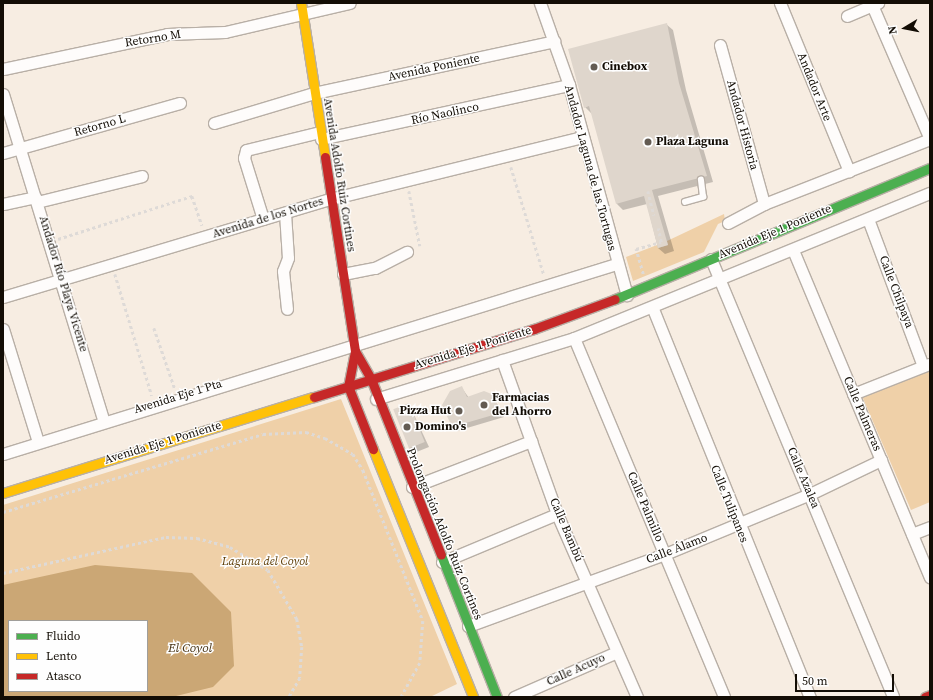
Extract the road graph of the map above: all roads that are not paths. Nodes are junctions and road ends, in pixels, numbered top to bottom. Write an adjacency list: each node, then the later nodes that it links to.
1 (350, 3): 5 (street, Retorno M)
2 (540, 3): 7 (street, Andador Laguna de las Tortugas)
3 (780, 3): 21 (street, Andador Arte)
4 (875, 4): 6 (street); 17 (street)
5 (302, 8): 9 (street, Retorno M); 11 (street, Avenida Adolfo Ruiz Cortines)
6 (847, 16)
7 (554, 41): 10 (street, Andador Laguna de las Tortugas); 11 (street, Avenida Poniente)
8 (720, 45): 29 (street, Andador Historia)
9 (3, 69)
10 (569, 85): 15 (street, Río Naolinco); 16 (street, Andador Laguna de las Tortugas)
11 (314, 93): 14 (street); 15 (street, Avenida Adolfo Ruiz Cortines)
12 (3, 94): 18 (street, Andador Río Playa Vicente)
13 (180, 103): 18 (street, Retorno L)
14 (214, 123)
15 (320, 136): 25 (street, Avenida Adolfo Ruiz Cortines); 31 (street, Río Naolinco)
16 (583, 137): 25 (street, Avenida de los Nortes); 37 (street, Andador Laguna de las Tortugas)
17 (930, 139): 21 (street)
18 (20, 149): 19 (street, Retorno L); 26 (street, Andador Río Playa Vicente)
19 (3, 153)
20 (930, 168): 36 (street, Avenida Eje 1 Poniente)
21 (849, 172): 29 (street)
22 (142, 176): 26 (street)
23 (702, 180): 27 (lane)
24 (930, 194): 32 (street, Avenida Eje 1 Poniente)
25 (330, 199): 30 (street, Avenida de los Nortes); 38 (street, Avenida Adolfo Ruiz Cortines)
26 (36, 200): 28 (street); 39 (street, Andador Río Playa Vicente)
27 (685, 202)
28 (3, 204)
29 (764, 204): 33 (street)
30 (285, 212): 31 (street, Avenida de los Nortes); 43 (street)
31 (263, 219): 39 (street, Avenida de los Nortes)
32 (868, 219): 34 (street, Avenida Eje 1 Poniente); 49 (street, Calle Chilpaya)
33 (728, 223)
34 (794, 250): 40 (street, Avenida Eje 1 Poniente); 52 (street, Calle Palmeras)
35 (407, 252): 38 (street)
36 (711, 259): 40 (street, Calle Azalea); 41 (street, Avenida Eje 1 Poniente)
37 (616, 264): 41 (street, Andador Laguna de las Tortugas); 47 (street, Avenida Eje 1 Pta)
38 (343, 274): 47 (street, Avenida Adolfo Ruiz Cortines)
39 (63, 280): 42 (street, Avenida de los Nortes); 54 (street, Andador Río Playa Vicente)
40 (720, 280): 44 (street, Avenida Eje 1 Poniente); 61 (street, Calle Azalea)
41 (627, 295): 50 (street, Avenida Eje 1 Poniente)
42 (3, 297)
43 (287, 309)
44 (653, 309): 46 (street, Avenida Eje 1 Poniente); 64 (street, Calle Tulipanes)
45 (3, 329): 56 (street)
46 (574, 338): 48 (street, Avenida Eje 1 Poniente); 67 (street, Calle Palmillo)
47 (355, 346): 50 (street, Avenida Adolfo Ruiz Cortines); 51 (street, Avenida Adolfo Ruiz Cortines); 54 (street, Avenida Eje 1 Pta)
48 (502, 360): 53 (street, Avenida Eje 1 Poniente); 55 (street, Calle Bambú)
49 (927, 365): 52 (street)
50 (371, 379): 51 (street, Avenida Eje 1 Poniente); 53 (street, Prolongación Adolfo Ruiz Cortines)
51 (348, 386): 60 (street, Avenida Eje 1 Poniente); 62 (street)
52 (853, 394): 58 (street, Calle Palmeras)
53 (376, 399): 59 (street, Prolongación Adolfo Ruiz Cortines)
54 (103, 420): 56 (street, Avenida Eje 1 Pta)
55 (531, 441): 59 (street); 63 (street, Calle Bambú)
56 (38, 442): 57 (street, Avenida Eje 1 Pta)
57 (3, 454)
58 (881, 460): 61 (street, Calle Álamo); 66 (street, Calle Palmeras)
59 (414, 492): 62 (street); 68 (street, Prolongación Adolfo Ruiz Cortines)
60 (3, 493)
61 (810, 494): 64 (street, Calle Álamo); 82 (street, Calle Azalea)
62 (396, 508): 72 (street)
63 (557, 514): 68 (street); 70 (street, Calle Bambú)
64 (737, 525): 67 (street, Calle Álamo); 81 (street, Calle Tulipanes)
65 (930, 527): 66 (street)
66 (912, 534): 69 (street, Calle Palmeras)
67 (665, 554): 70 (street, Calle Álamo); 80 (street, Calle Palmillo)
68 (442, 562): 71 (street, Prolongación Adolfo Ruiz Cortines)
69 (930, 577)
70 (589, 582): 73 (street, Calle Álamo); 74 (street, Calle Bambú)
71 (461, 610): 72 (street); 73 (street, Prolongación Adolfo Ruiz Cortines)
72 (441, 618): 76 (street)
73 (468, 626): 77 (street, Prolongación Adolfo Ruiz Cortines)
74 (617, 652): 78 (street, Calle Acuyo); 79 (street, Calle Bambú)
75 (930, 695): 83 (street)
76 (473, 697)
77 (497, 697)
78 (514, 697)
79 (637, 697)
80 (724, 697)
81 (810, 697)
82 (893, 697)
83 (925, 697)

